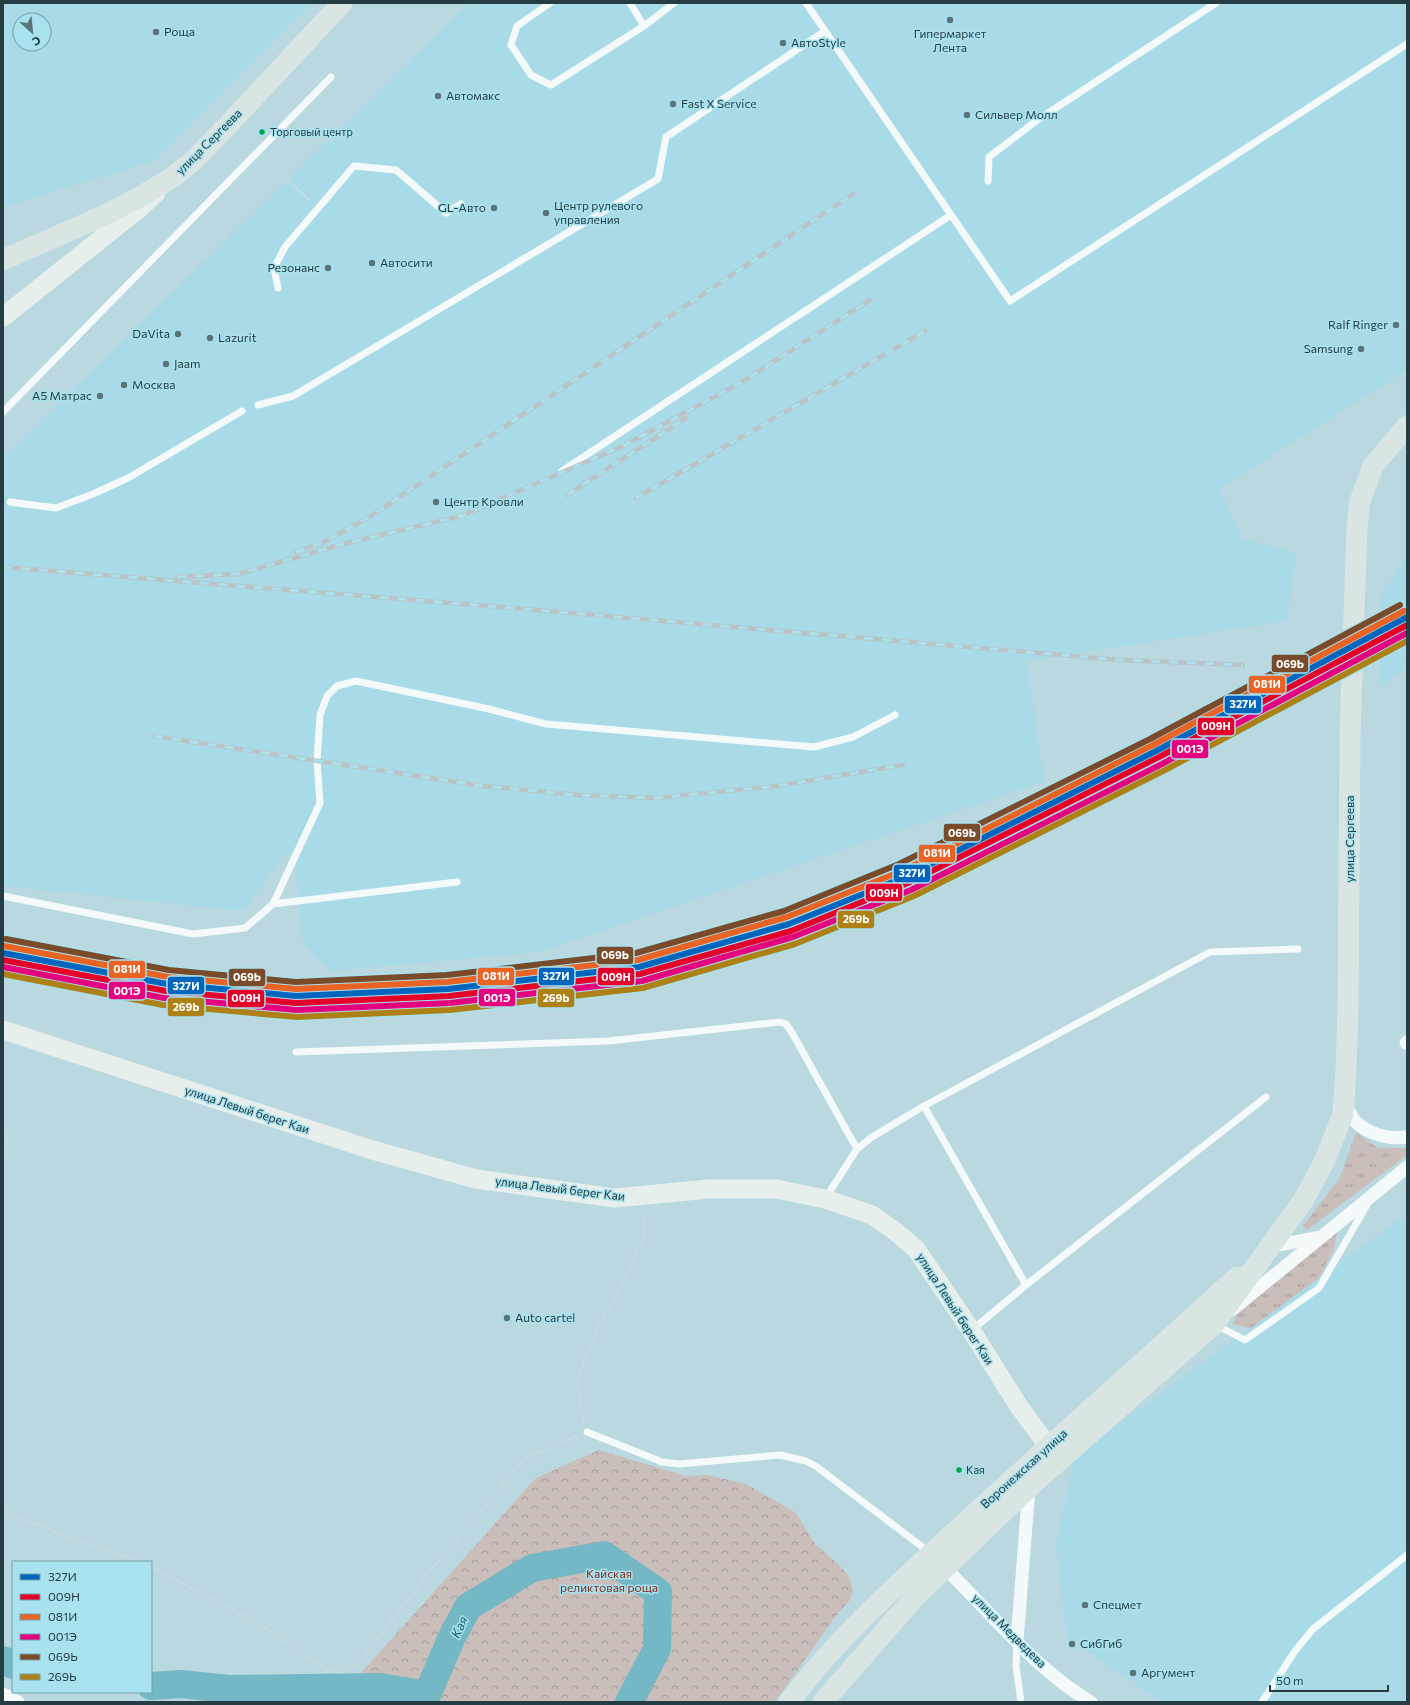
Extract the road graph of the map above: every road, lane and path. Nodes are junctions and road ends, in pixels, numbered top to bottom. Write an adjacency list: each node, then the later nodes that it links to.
1 (342, 3): 11 (main road, улица Сергеева)
2 (550, 3): 7 (lane)
3 (630, 3): 7 (lane)
4 (674, 3): 7 (lane)
5 (806, 3): 8 (lane)
6 (1216, 3): 13 (lane)
7 (644, 26)
8 (825, 31): 16 (lane); 20 (lane)
9 (1407, 44): 16 (lane)
10 (331, 77): 22 (lane)
11 (173, 178): 17 (main road, улица Сергеева); 19 (street)
12 (287, 179): 15 (path)
13 (988, 182)
14 (461, 204): 15 (lane)
15 (318, 208): 18 (lane)
16 (951, 215): 24 (lane)
17 (3, 260)
18 (278, 288)
19 (4, 313)
20 (258, 406)
21 (242, 411): 25 (lane)
22 (3, 412)
23 (1407, 426): 34 (main road, улица Сергеева)
24 (562, 471)
25 (10, 502)
26 (895, 715): 29 (lane)
27 (457, 882): 29 (lane)
28 (3, 896): 29 (lane)
29 (273, 904)
30 (1298, 950): 35 (lane)
31 (3, 1030): 42 (street, улица Левый берег Каи)
32 (296, 1052): 38 (lane)
33 (1266, 1098): 46 (lane)
34 (1344, 1100): 37 (street); 45 (main road, улица Сергеева)
35 (924, 1106): 38 (lane); 46 (lane)
36 (3, 1128): 39 (path)
37 (1407, 1137)
38 (857, 1149): 43 (lane)
39 (3, 1158)
40 (1407, 1167): 41 (street)
41 (1374, 1195): 44 (street); 47 (lane)
42 (644, 1196): 43 (street, улица Левый берег Каи); 49 (path)
43 (825, 1199): 48 (street, улица Левый берег Каи)
44 (1321, 1236): 45 (street); 47 (street)
45 (1270, 1246): 47 (main road, Воронежская улица); 50 (main road, Воронежская улица)
46 (1026, 1285): 48 (lane)
47 (1214, 1324): 50 (main road, Воронежская улица)
48 (971, 1330): 50 (street, улица Левый берег Каи)
49 (587, 1432): 53 (lane); 56 (path)
50 (1055, 1452): 51 (main road, Воронежская улица); 53 (main road, Воронежская улица)
51 (1029, 1487): 57 (main road, Воронежская улица); 58 (street)
52 (3, 1510): 55 (path)
53 (931, 1554): 57 (street, улица Медведева); 61 (main road, Воронежская улица)
54 (1407, 1555): 65 (lane)
55 (139, 1561)
56 (152, 1568)
57 (946, 1568): 58 (street, улица Медведева); 62 (main road, Воронежская улица)
58 (1017, 1641): 63 (lane); 64 (street, улица Медведева)
59 (3, 1694): 60 (street)
60 (18, 1702)
61 (789, 1702)
62 (823, 1702)
63 (1021, 1702)
64 (1091, 1702)
65 (1262, 1702)

